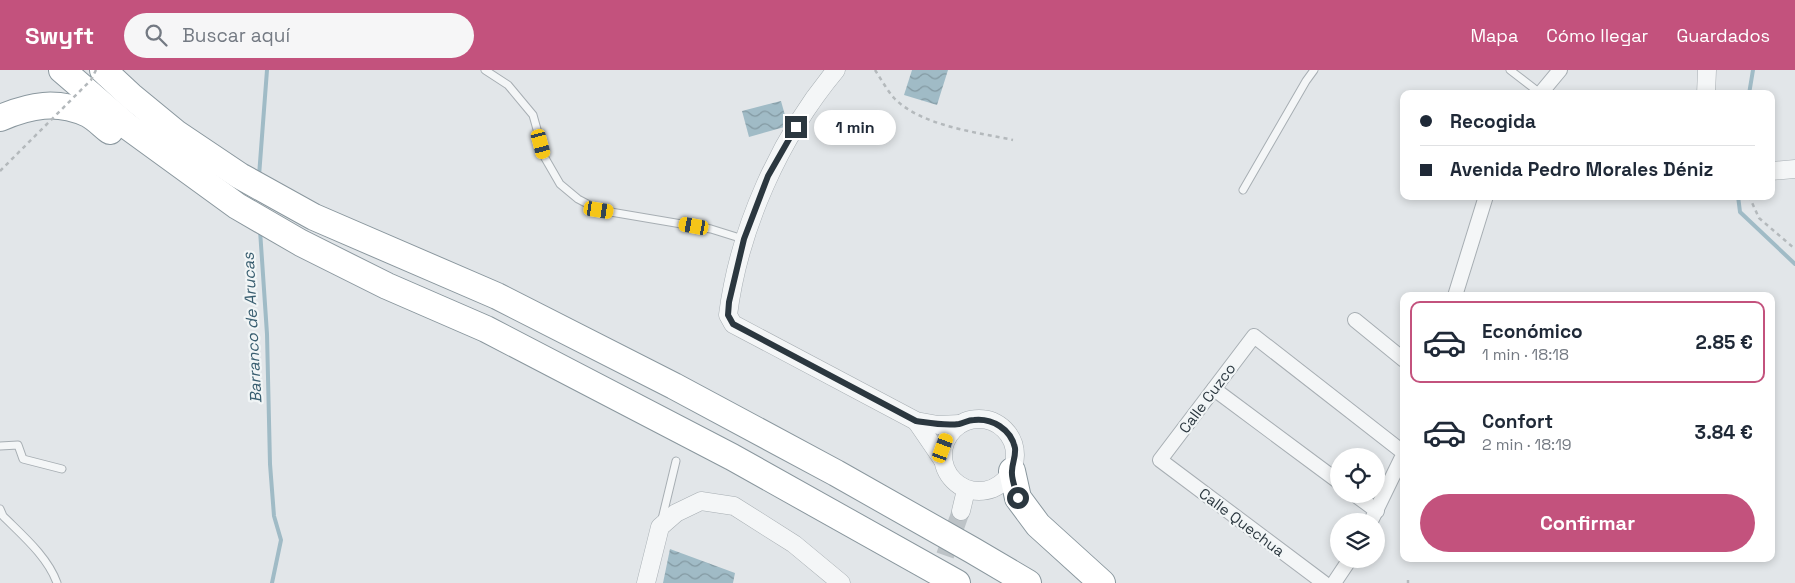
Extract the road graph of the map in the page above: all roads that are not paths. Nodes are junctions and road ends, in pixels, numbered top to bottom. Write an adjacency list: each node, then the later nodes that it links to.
1 (62, 70): 13 (highway)
2 (103, 70): 46 (highway)
3 (485, 70): 18 (lane)
4 (836, 70): 18 (street)
5 (1314, 70): 16 (lane)
6 (1510, 70): 9 (lane)
7 (1560, 70): 10 (street)
8 (1706, 70): 11 (street)
9 (1536, 90)
10 (1543, 90)
11 (1706, 90)
12 (0, 118): 13 (highway)
13 (125, 133): 45 (highway)
14 (1795, 169): 15 (street)
15 (1775, 171)
16 (1243, 190)
17 (1485, 200): 19 (street)
18 (744, 239): 23 (street)
19 (1456, 292)
20 (1355, 320): 21 (street)
21 (1400, 357)
22 (1214, 389): 26 (street, Calle Cuzco); 28 (street, Calle Cuzco); 33 (street)
23 (916, 421): 24 (street); 27 (street)
24 (960, 424): 27 (street); 32 (street)
25 (0, 446): 31 (lane)
26 (1400, 450)
27 (942, 458): 34 (street)
28 (1160, 460): 48 (street, Calle Quechua)
29 (1400, 461): 39 (street)
30 (676, 462): 40 (lane)
31 (62, 469)
32 (1012, 471): 34 (street); 47 (highway)
33 (1330, 475)
34 (966, 490): 37 (street)
35 (1362, 503): 38 (street)
36 (0, 510): 42 (lane)
37 (961, 511)
38 (1371, 513)
39 (1375, 513)
40 (660, 527): 43 (street); 44 (street)
41 (1344, 568): 49 (street)
42 (57, 583)
43 (646, 583)
44 (841, 583)
45 (956, 583)
46 (1028, 583)
47 (1102, 583)
48 (1324, 583)
49 (1334, 583)

